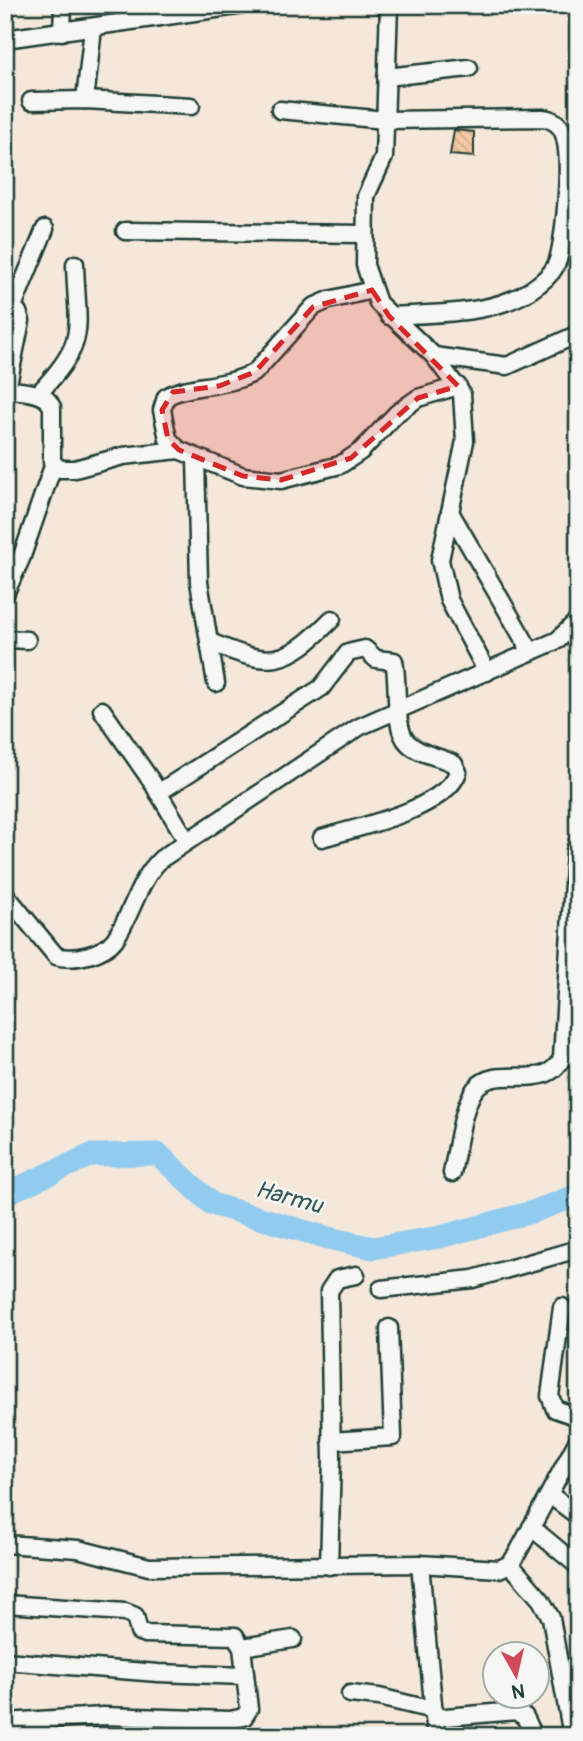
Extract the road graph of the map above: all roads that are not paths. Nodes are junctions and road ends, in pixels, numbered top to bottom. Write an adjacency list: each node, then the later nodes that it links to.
1 (63, 5): 5 (street)
2 (244, 5): 4 (street)
3 (389, 5): 8 (street)
4 (93, 28): 5 (street); 9 (street)
5 (62, 32): 6 (street)
6 (5, 39)
7 (469, 68): 8 (street)
8 (386, 77): 13 (street)
9 (85, 100): 10 (street); 11 (street)
10 (31, 101)
11 (191, 106)
12 (280, 110): 13 (street)
13 (385, 120): 16 (street); 20 (street)
14 (45, 229): 19 (street)
15 (125, 231): 16 (street)
16 (364, 234): 18 (street)
17 (75, 264): 25 (street)
18 (372, 290): 20 (street); 26 (street)
19 (9, 308): 24 (street)
20 (389, 316): 22 (street)
21 (578, 334): 22 (street)
22 (434, 356): 23 (street)
23 (458, 386): 27 (street); 29 (street)
24 (6, 389): 25 (street)
25 (38, 394): 28 (street)
26 (179, 450): 27 (street); 28 (street)
27 (196, 458): 35 (street)
28 (53, 466): 30 (street)
29 (450, 512): 36 (street); 37 (street)
30 (5, 594)
31 (332, 618): 35 (street)
32 (578, 620): 36 (street)
33 (5, 639): 34 (street)
34 (27, 640)
35 (210, 642): 38 (street)
36 (531, 652): 37 (street)
37 (487, 672): 40 (street)
38 (216, 683)
39 (102, 710): 41 (street)
40 (399, 710): 41 (street); 42 (street); 44 (street)
41 (158, 793): 44 (street)
42 (322, 838)
43 (578, 841): 46 (street)
44 (187, 842): 45 (street)
45 (5, 894)
46 (452, 1173)
47 (578, 1249): 49 (street)
48 (356, 1275): 54 (street)
49 (380, 1289)
50 (562, 1307): 52 (street)
51 (389, 1328): 54 (street)
52 (578, 1417)
53 (578, 1440): 55 (street)
54 (331, 1441): 61 (street)
55 (550, 1495): 56 (street); 57 (street)
56 (578, 1516)
57 (531, 1527): 60 (street); 62 (street)
58 (5, 1544): 61 (street)
59 (420, 1564): 60 (street); 61 (street); 69 (street)
60 (510, 1564): 72 (street)
61 (329, 1566)
62 (578, 1566)
63 (5, 1604): 65 (street)
64 (293, 1639): 65 (street)
65 (242, 1647): 67 (street)
66 (5, 1661): 67 (street)
67 (245, 1676): 70 (street)
68 (350, 1695): 69 (street)
69 (434, 1714): 74 (street); 75 (street)
70 (57, 1719): 71 (street); 73 (street)
71 (5, 1722)
72 (573, 1726)
73 (60, 1736)
74 (436, 1736)
75 (534, 1736)

